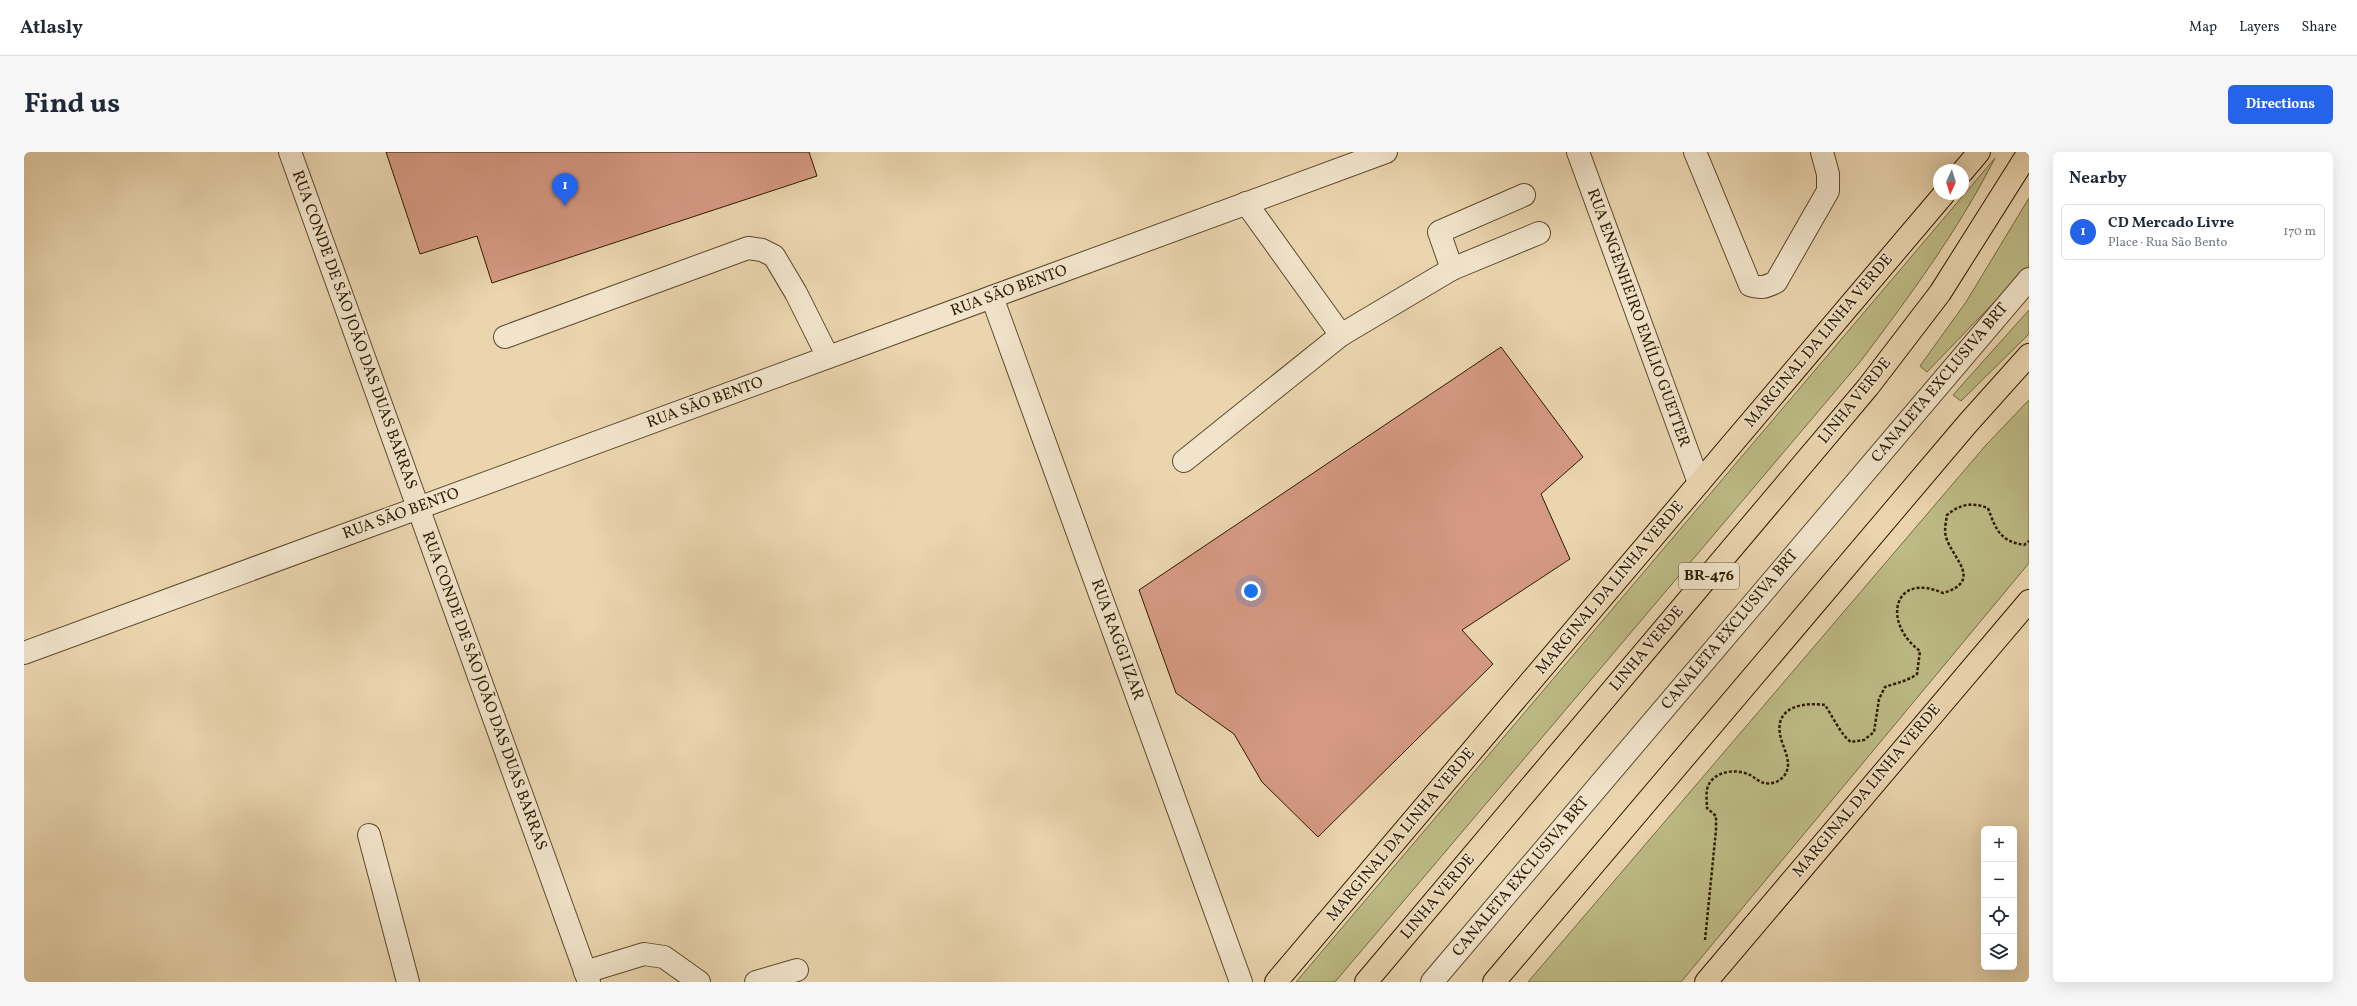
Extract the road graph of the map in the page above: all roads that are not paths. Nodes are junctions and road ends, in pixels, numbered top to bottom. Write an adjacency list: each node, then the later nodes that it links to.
1 (290, 152): 22 (street, RUA CONDE DE SÃO JOÃO DAS DUAS BARRAS)
2 (1386, 152): 11 (street, RUA SÃO BENTO)
3 (1578, 152): 21 (street, RUA ENGENHEIRO EMÍLIO GUETTER)
4 (1695, 152): 5 (street)
5 (1822, 152)
6 (1979, 152): 8 (main road)
7 (2029, 152): 34 (main road, LINHA VERDE / BR-476)
8 (1969, 164)
9 (1524, 195): 13 (street)
10 (1939, 200): 21 (main road, MARGINAL DA LINHA VERDE)
11 (1246, 204): 15 (street, RUA SÃO BENTO); 16 (street)
12 (1539, 233): 13 (street)
13 (1452, 269): 16 (street)
14 (2029, 279): 35 (street, CANALETA EXCLUSIVA BRT)
15 (992, 297): 19 (street, RUA SÃO BENTO); 32 (street, RUA RAGGI IZAR)
16 (1341, 335): 20 (street)
17 (505, 337): 19 (street)
18 (2029, 355): 36 (main road)
19 (828, 357): 22 (street, RUA SÃO BENTO)
20 (1184, 461)
21 (1698, 483): 33 (main road, MARGINAL DA LINHA VERDE)
22 (418, 508): 24 (street, RUA SÃO BENTO); 27 (street, RUA CONDE DE SÃO JOÃO DAS DUAS BARRAS)
23 (2029, 601): 28 (main road, MARGINAL DA LINHA VERDE)
24 (24, 653)
25 (369, 835): 29 (street)
26 (797, 970): 31 (street)
27 (587, 977): 30 (street)
28 (1708, 981)
29 (408, 982)
30 (699, 982)
31 (756, 982)
32 (1242, 982)
33 (1276, 982)
34 (1366, 982)
35 (1432, 982)
36 (1494, 982)

